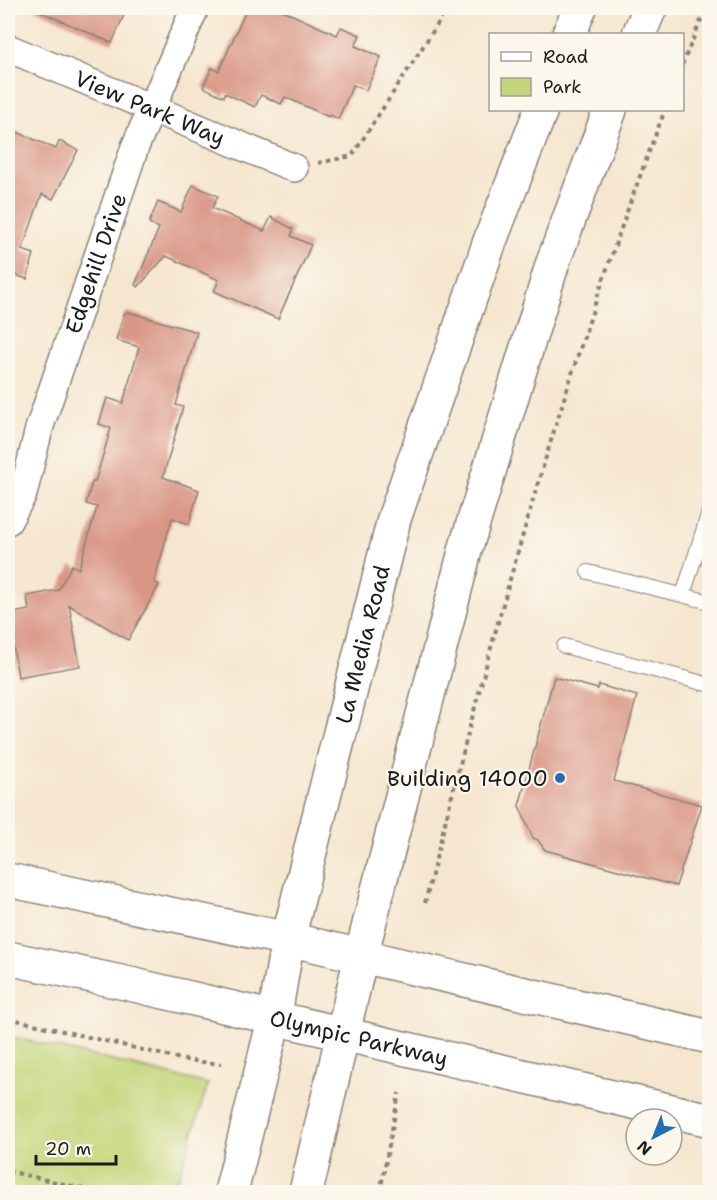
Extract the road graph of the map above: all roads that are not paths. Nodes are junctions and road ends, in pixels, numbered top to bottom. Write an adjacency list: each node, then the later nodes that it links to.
1 (195, 8): 7 (street, Edgehill Drive)
2 (580, 8): 4 (main road)
3 (650, 8): 5 (main road)
4 (569, 33)
5 (639, 33)
6 (8, 48): 7 (street, View Park Way)
7 (151, 109): 10 (street, View Park Way); 12 (street, Edgehill Drive)
8 (541, 111): 19 (main road, La Media Road)
9 (610, 111): 20 (main road)
10 (294, 168)
11 (710, 509): 14 (lane)
12 (8, 521)
13 (588, 572): 14 (lane)
14 (683, 595): 15 (lane)
15 (710, 602)
16 (564, 646): 17 (lane)
17 (710, 685)
18 (8, 880): 19 (main road)
19 (288, 939): 20 (main road); 22 (main road, La Media Road)
20 (361, 956): 23 (main road); 24 (main road)
21 (8, 958): 22 (main road, Olympic Parkway)
22 (274, 1020): 23 (main road, Olympic Parkway); 26 (main road, La Media Road)
23 (341, 1034): 25 (main road, Olympic Parkway); 27 (main road)
24 (710, 1037)
25 (710, 1120)
26 (231, 1192)
27 (306, 1192)

